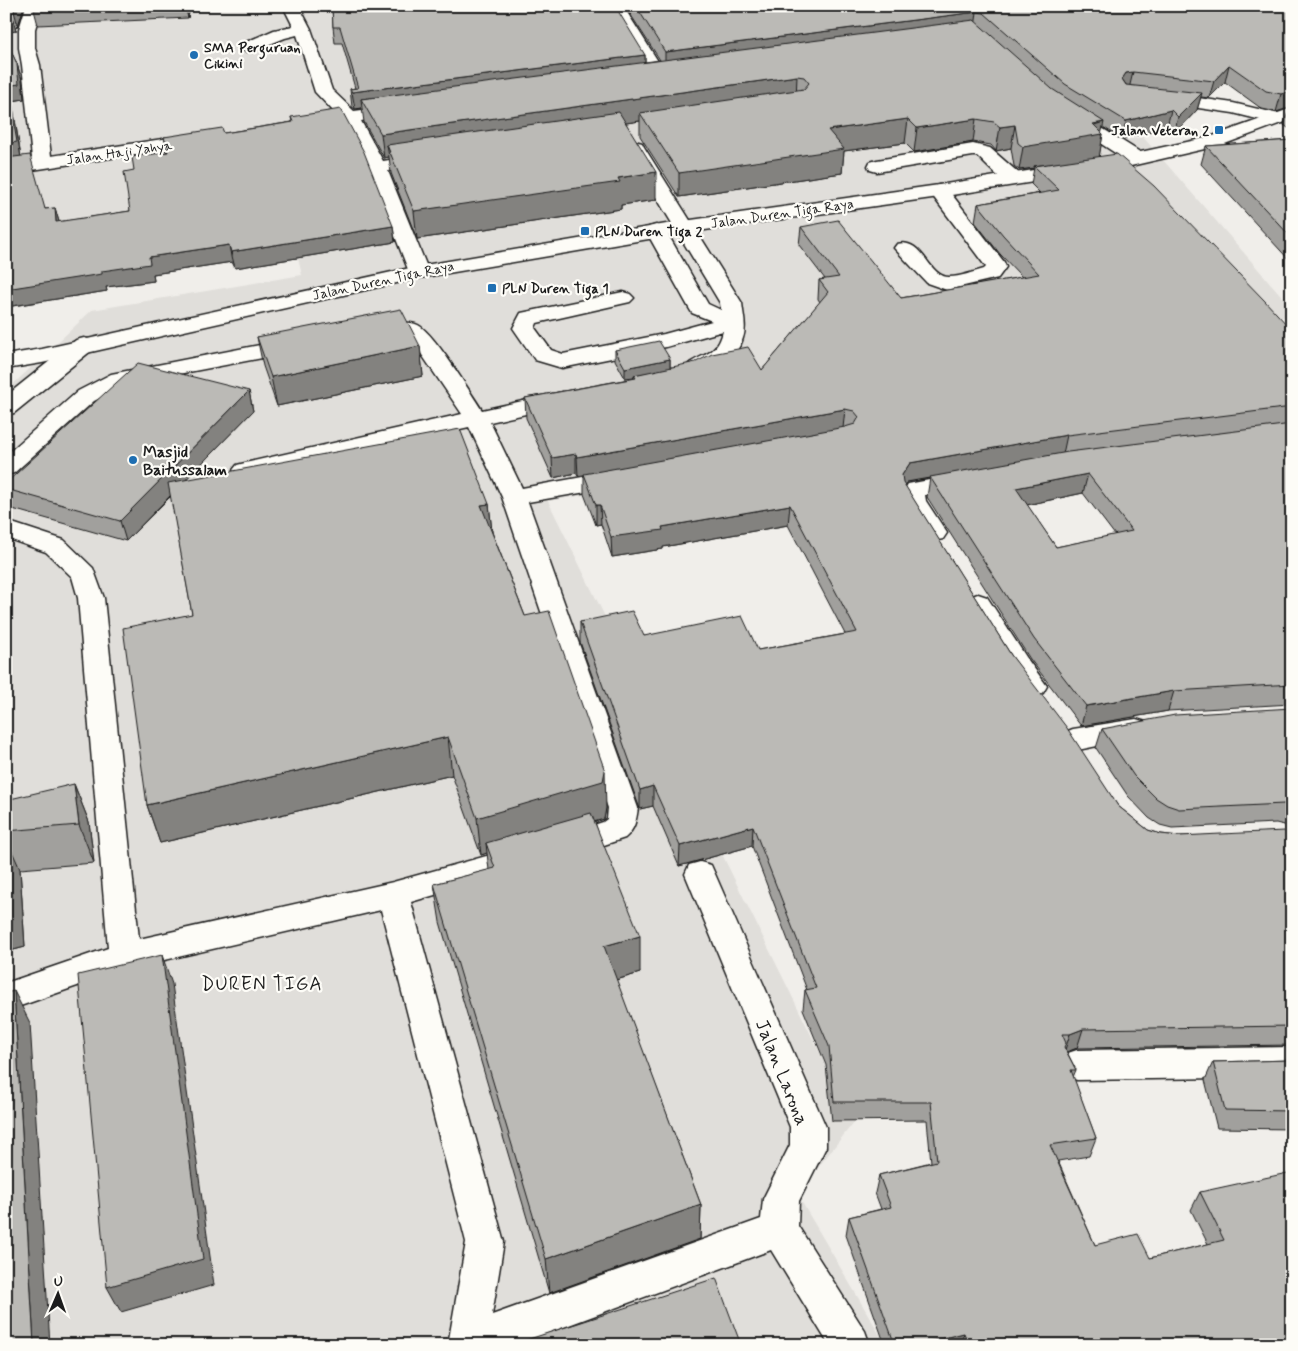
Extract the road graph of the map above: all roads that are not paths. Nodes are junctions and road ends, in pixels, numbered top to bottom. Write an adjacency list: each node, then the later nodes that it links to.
1 (34, 6): 18 (street)
2 (291, 6): 4 (street)
3 (616, 6): 7 (street)
4 (303, 29): 5 (street); 13 (street)
5 (250, 47)
6 (678, 74): 7 (street)
7 (659, 76): 8 (street)
8 (639, 79)
9 (1148, 97): 12 (street)
10 (1055, 107): 19 (street)
11 (414, 108): 13 (street)
12 (1284, 116): 19 (street, Jalan Duren Tiga Raya)
13 (350, 117): 14 (street); 21 (street)
14 (296, 125)
15 (634, 130): 25 (street)
16 (218, 137): 18 (street, Jalan Haji Yahya)
17 (444, 158): 21 (street)
18 (42, 163): 22 (street, Jalan Haji Yahya)
19 (1132, 165): 23 (street, Jalan Duren Tiga Raya)
20 (877, 166): 23 (street)
21 (377, 167): 28 (street)
22 (6, 168)
23 (1014, 179): 24 (street, Jalan Duren Tiga Raya)
24 (939, 191): 25 (street, Jalan Duren Tiga Raya); 27 (street)
25 (684, 226): 26 (street, Jalan Duren Tiga Raya); 30 (street)
26 (656, 231): 28 (street, Jalan Duren Tiga Raya); 30 (street)
27 (904, 248)
28 (419, 272): 34 (street, Jalan Duren Tiga Raya)
29 (624, 298): 32 (street)
30 (732, 322): 32 (street); 32 (street)
31 (352, 334): 38 (street)
32 (666, 340)
33 (314, 341): 39 (street)
34 (84, 345): 35 (street, Jalan Duren Tiga Raya); 37 (street)
35 (6, 362)
36 (580, 396): 38 (street)
37 (6, 408)
38 (476, 418): 40 (street); 43 (street)
39 (6, 468)
40 (226, 474)
41 (640, 474): 43 (street)
42 (985, 477): 45 (street)
43 (514, 498): 49 (street)
44 (6, 529): 50 (street)
45 (945, 551)
46 (966, 584): 47 (street)
47 (1159, 725)
48 (700, 874): 54 (street, Jalan Larona)
49 (393, 895): 50 (street); 55 (street)
50 (125, 956): 51 (street)
51 (6, 997)
52 (1292, 1062): 53 (street)
53 (1077, 1065)
54 (779, 1230): 55 (street); 56 (street)
55 (467, 1344)
56 (850, 1345)

